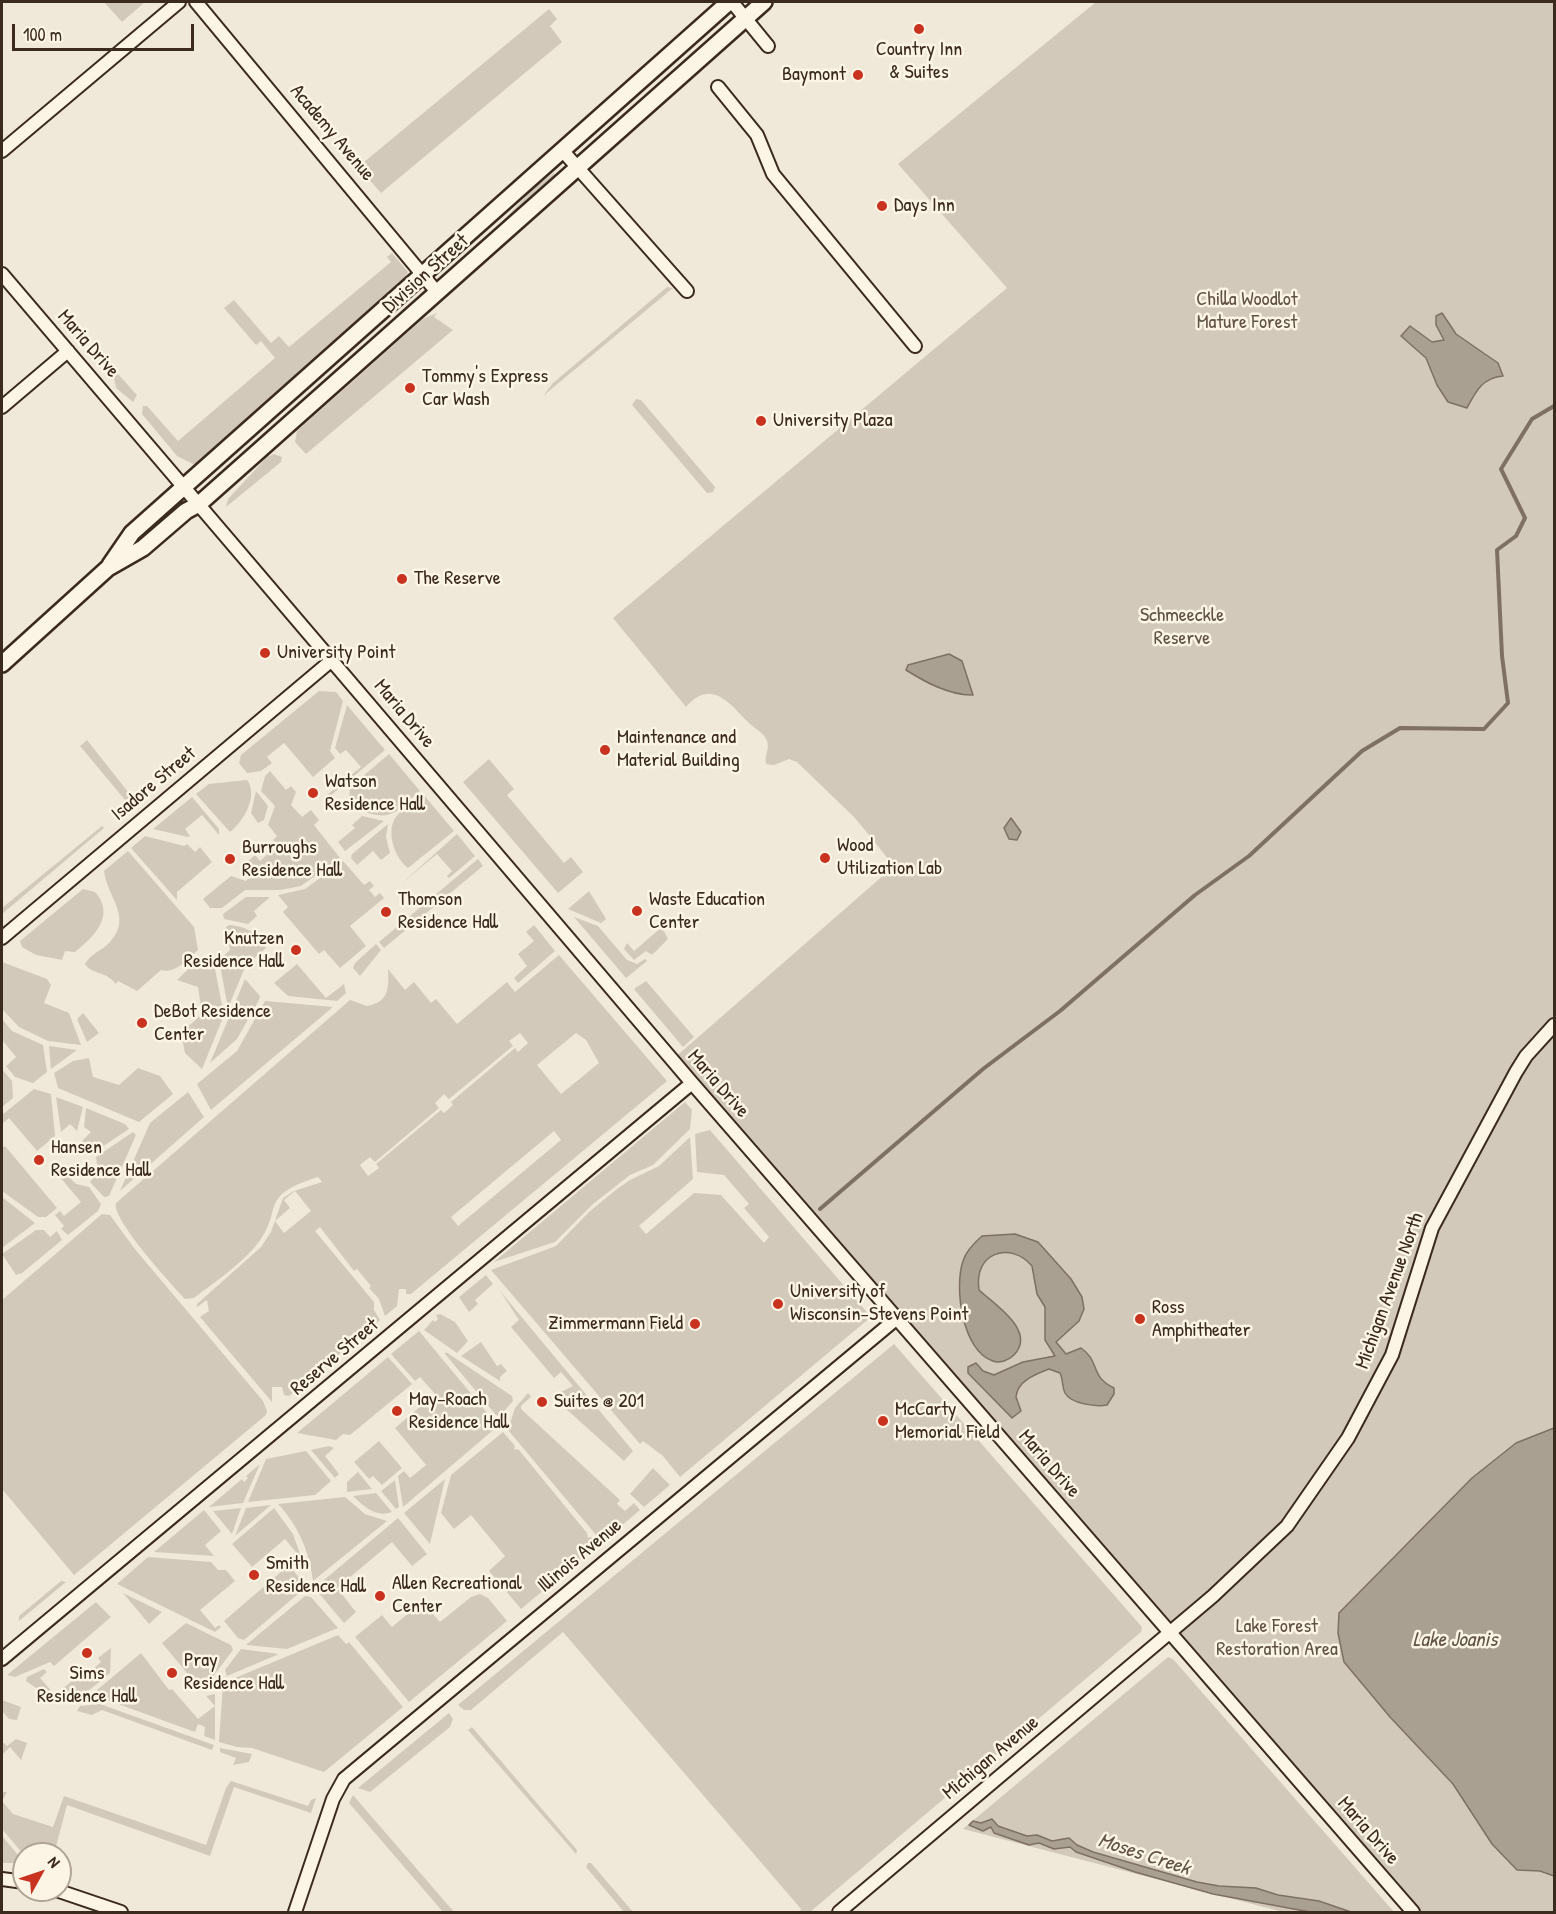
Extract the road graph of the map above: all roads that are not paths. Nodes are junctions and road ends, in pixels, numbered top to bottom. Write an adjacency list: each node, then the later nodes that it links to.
1 (179, 2): 9 (street)
2 (196, 2): 12 (street, Academy Avenue)
3 (730, 2): 5 (street); 8 (main road, Division Street)
4 (764, 2): 5 (main road, Division Street)
5 (746, 18): 6 (street); 10 (main road, Division Street)
6 (768, 46)
7 (718, 87): 15 (street)
8 (562, 150): 10 (street); 12 (main road, Division Street)
9 (2, 151)
10 (577, 168): 13 (main road, Division Street); 14 (street)
11 (2, 274): 16 (street, Maria Drive)
12 (423, 274): 13 (street, Academy Avenue); 18 (main road, Division Street)
13 (436, 291): 19 (main road, Division Street)
14 (687, 291)
15 (915, 346)
16 (68, 351): 17 (street); 18 (street, Maria Drive)
17 (2, 407)
18 (184, 487): 19 (street, Maria Drive); 20 (main road, Division Street)
19 (199, 504): 20 (main road, Division Street); 21 (street, Maria Drive)
20 (108, 568): 22 (main road, Division Street)
21 (332, 660): 23 (street, Isadore Street); 25 (street, Maria Drive)
22 (2, 664)
23 (2, 938)
24 (1554, 1025): 27 (street, Michigan Avenue North)
25 (692, 1083): 26 (street, Maria Drive); 28 (street, Reserve Street)
26 (896, 1319): 27 (street, Maria Drive); 31 (street, Illinois Avenue)
27 (1169, 1632): 32 (street, Michigan Avenue); 33 (street, Maria Drive)
28 (2, 1659)
29 (72, 1895): 30 (street)
30 (121, 1912)
31 (295, 1912)
32 (839, 1912)
33 (1413, 1912)

